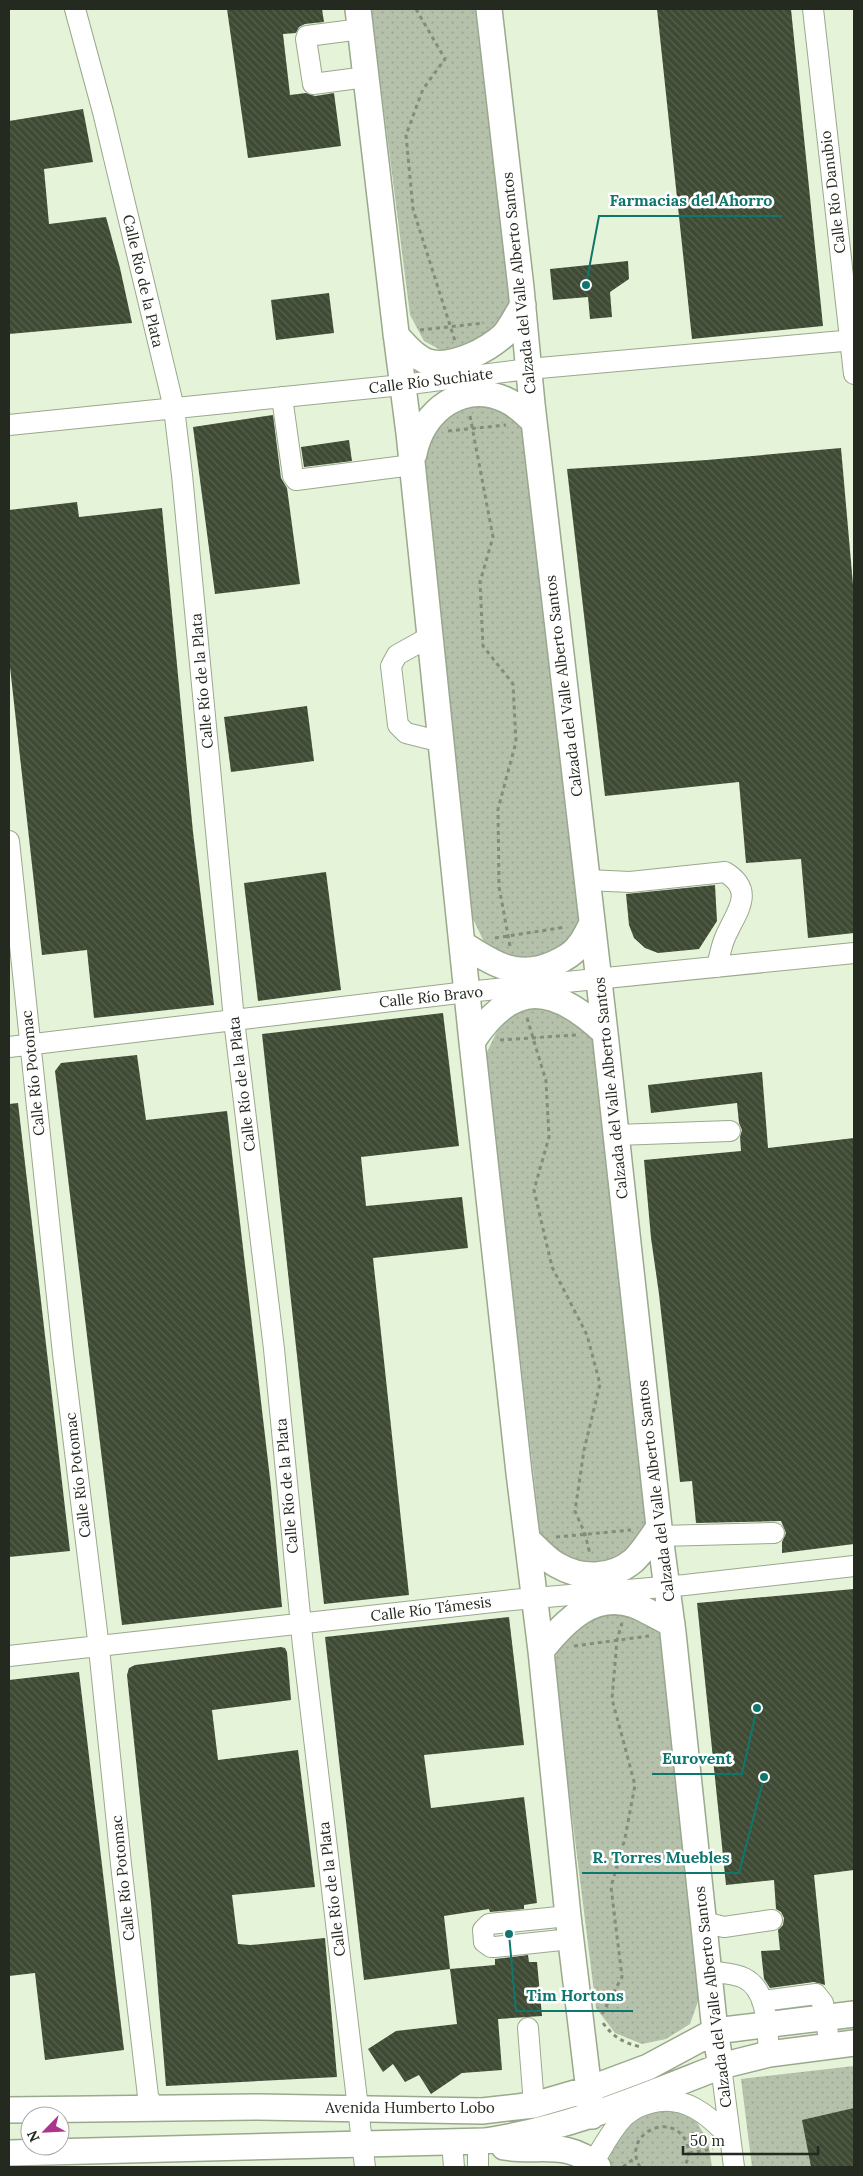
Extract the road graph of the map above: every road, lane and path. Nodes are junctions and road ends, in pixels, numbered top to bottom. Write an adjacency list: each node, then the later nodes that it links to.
1 (75, 9): 14 (street, Calle Río de la Plata)
2 (489, 9): 6 (main road, Calzada del Valle Alberto Santos)
3 (813, 9): 9 (street, Calle Río Danubio)
4 (359, 19): 5 (main road); 5 (street)
5 (366, 77): 8 (main road)
6 (523, 305): 8 (main road); 10 (main road, Calzada del Valle Alberto Santos)
7 (493, 322): 8 (path)
8 (405, 333): 12 (main road)
9 (852, 341): 10 (street, Calle Río Suchiate); 11 (street, Calle Río Danubio)
10 (528, 369): 12 (street, Calle Río Suchiate); 15 (main road, Calzada del Valle Alberto Santos)
11 (854, 374)
12 (402, 385): 13 (street, Calle Río Suchiate); 18 (main road)
13 (282, 397): 14 (street, Calle Río Suchiate); 18 (street)
14 (174, 408): 16 (street, Calle Río Suchiate); 29 (street, Calle Río de la Plata)
15 (522, 423): 17 (path); 18 (main road); 22 (main road, Calzada del Valle Alberto Santos)
16 (9, 425)
17 (444, 432)
18 (412, 465): 19 (main road)
19 (431, 636): 20 (main road); 20 (street)
20 (442, 742): 24 (main road)
21 (9, 841): 32 (street, Calle Río Potomac)
22 (587, 880): 23 (main road, Calzada del Valle Alberto Santos); 26 (street)
23 (592, 923): 24 (path); 24 (main road); 27 (main road, Calzada del Valle Alberto Santos)
24 (462, 943): 28 (main road)
25 (854, 953): 26 (street, Calle Río Bravo)
26 (717, 967): 27 (street, Calle Río Bravo)
27 (599, 979): 28 (street, Calle Río Bravo); 30 (main road, Calzada del Valle Alberto Santos)
28 (467, 992): 29 (street, Calle Río Bravo); 31 (main road)
29 (234, 1020): 32 (street, Calle Río Bravo); 42 (street, Calle Río de la Plata)
30 (605, 1033): 31 (path); 31 (main road); 35 (main road, Calzada del Valle Alberto Santos)
31 (472, 1042): 38 (main road)
32 (30, 1045): 33 (street, Calle Río Bravo); 44 (street, Calle Río Potomac)
33 (9, 1047)
34 (730, 1131): 35 (street)
35 (616, 1135): 36 (main road, Calzada del Valle Alberto Santos)
36 (659, 1531): 37 (street); 38 (path); 38 (main road); 40 (main road, Calzada del Valle Alberto Santos)
37 (774, 1532)
38 (528, 1540): 41 (main road)
39 (854, 1566): 40 (street, Calle Río Támesis)
40 (666, 1586): 41 (street, Calle Río Támesis); 43 (main road, Calzada del Valle Alberto Santos)
41 (535, 1598): 42 (street, Calle Río Támesis); 45 (main road)
42 (301, 1624): 44 (street, Calle Río Támesis); 64 (street, Calle Río de la Plata)
43 (672, 1628): 45 (path); 45 (main road); 48 (main road, Calzada del Valle Alberto Santos)
44 (99, 1648): 46 (street, Calle Río Támesis); 63 (street, Calle Río Potomac)
45 (541, 1651): 61 (main road)
46 (9, 1656)
47 (772, 1920): 48 (street)
48 (704, 1922): 49 (main road, Calzada del Valle Alberto Santos)
49 (709, 1971): 50 (street); 55 (main road, Calzada del Valle Alberto Santos)
50 (764, 2013): 52 (main road, Avenida Humberto Lobo); 55 (main road, Avenida Humberto Lobo); 59 (street)
51 (854, 2014): 52 (main road, Avenida Humberto Lobo)
52 (826, 2017): 57 (street)
53 (599, 2019): 58 (path)
54 (528, 2028): 62 (street)
55 (715, 2032): 60 (main road, Calzada del Valle Alberto Santos); 61 (main road, Avenida Humberto Lobo)
56 (854, 2043): 57 (main road)
57 (830, 2046): 59 (main road)
58 (645, 2048)
59 (769, 2054): 60 (main road)
60 (721, 2066): 66 (main road); 68 (street, Calzada del Valle Alberto Santos)
61 (589, 2089): 62 (main road, Avenida Humberto Lobo); 66 (main road)
62 (534, 2105): 64 (main road, Avenida Humberto Lobo)
63 (154, 2108): 64 (main road, Avenida Humberto Lobo); 65 (main road, Avenida Humberto Lobo)
64 (358, 2108): 72 (street, Calle Río de la Plata)
65 (9, 2110)
66 (592, 2116): 67 (main road); 74 (street)
67 (481, 2141): 71 (main road); 74 (main road); 76 (street)
68 (731, 2142): 70 (path); 74 (street); 79 (street, Calzada del Valle Alberto Santos)
69 (9, 2153): 72 (main road)
70 (689, 2153): 73 (path); 75 (path)
71 (453, 2155): 72 (main road)
72 (363, 2156)
73 (636, 2157): 77 (path); 78 (path)
74 (598, 2163)
75 (686, 2166)
76 (478, 2167)
77 (623, 2167)
78 (640, 2167)
79 (734, 2167)

